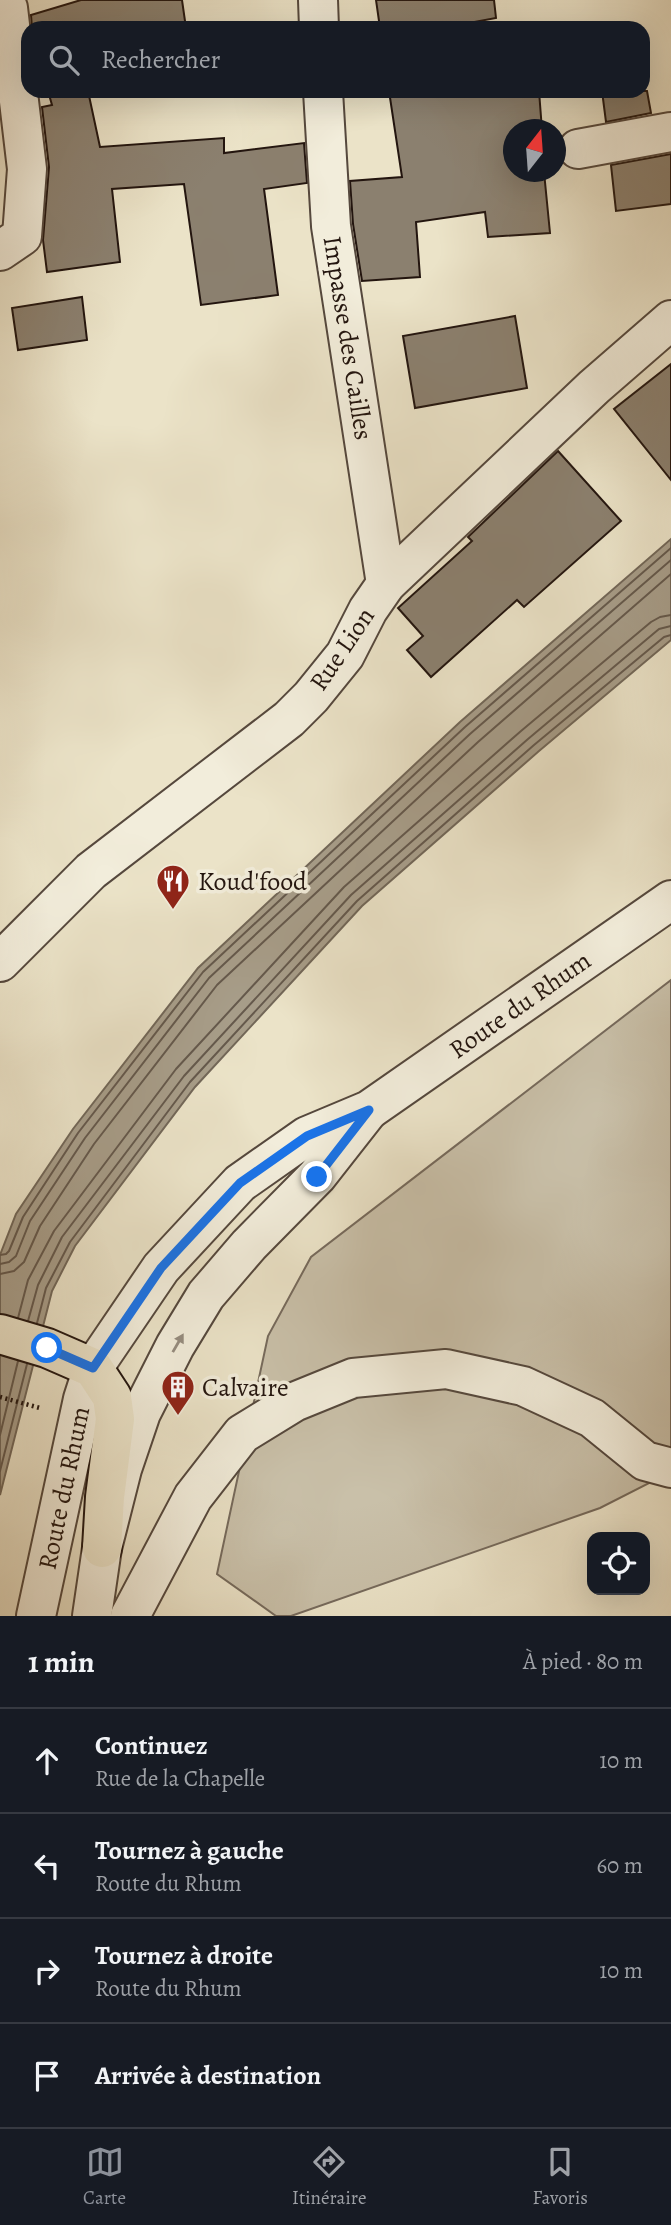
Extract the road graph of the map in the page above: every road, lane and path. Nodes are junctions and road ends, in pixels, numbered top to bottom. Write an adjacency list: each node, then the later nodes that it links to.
1 (318, 0): 3 (street)
2 (14, 4): 4 (street)
3 (319, 21)
4 (21, 93)
5 (21, 98): 9 (street)
6 (323, 98): 11 (street, Impasse des Cailles)
7 (671, 132): 8 (street)
8 (578, 149)
9 (0, 251)
10 (671, 320): 11 (street, Rue Lion)
11 (386, 584): 13 (street, Rue Lion)
12 (671, 900): 14 (street, Route du Rhum)
13 (0, 962)
14 (369, 1110): 16 (street, Route du Rhum); 20 (street, Route du Rhum, one-way to 14)
15 (0, 1334): 16 (main road)
16 (93, 1368): 20 (main road); 21 (street, Route du Rhum)
17 (0, 1396): 18 (path)
18 (49, 1410)
19 (671, 1468): 23 (street)
20 (102, 1548): 22 (street, Route du Rhum)
21 (36, 1616)
22 (92, 1616)
23 (130, 1616)

